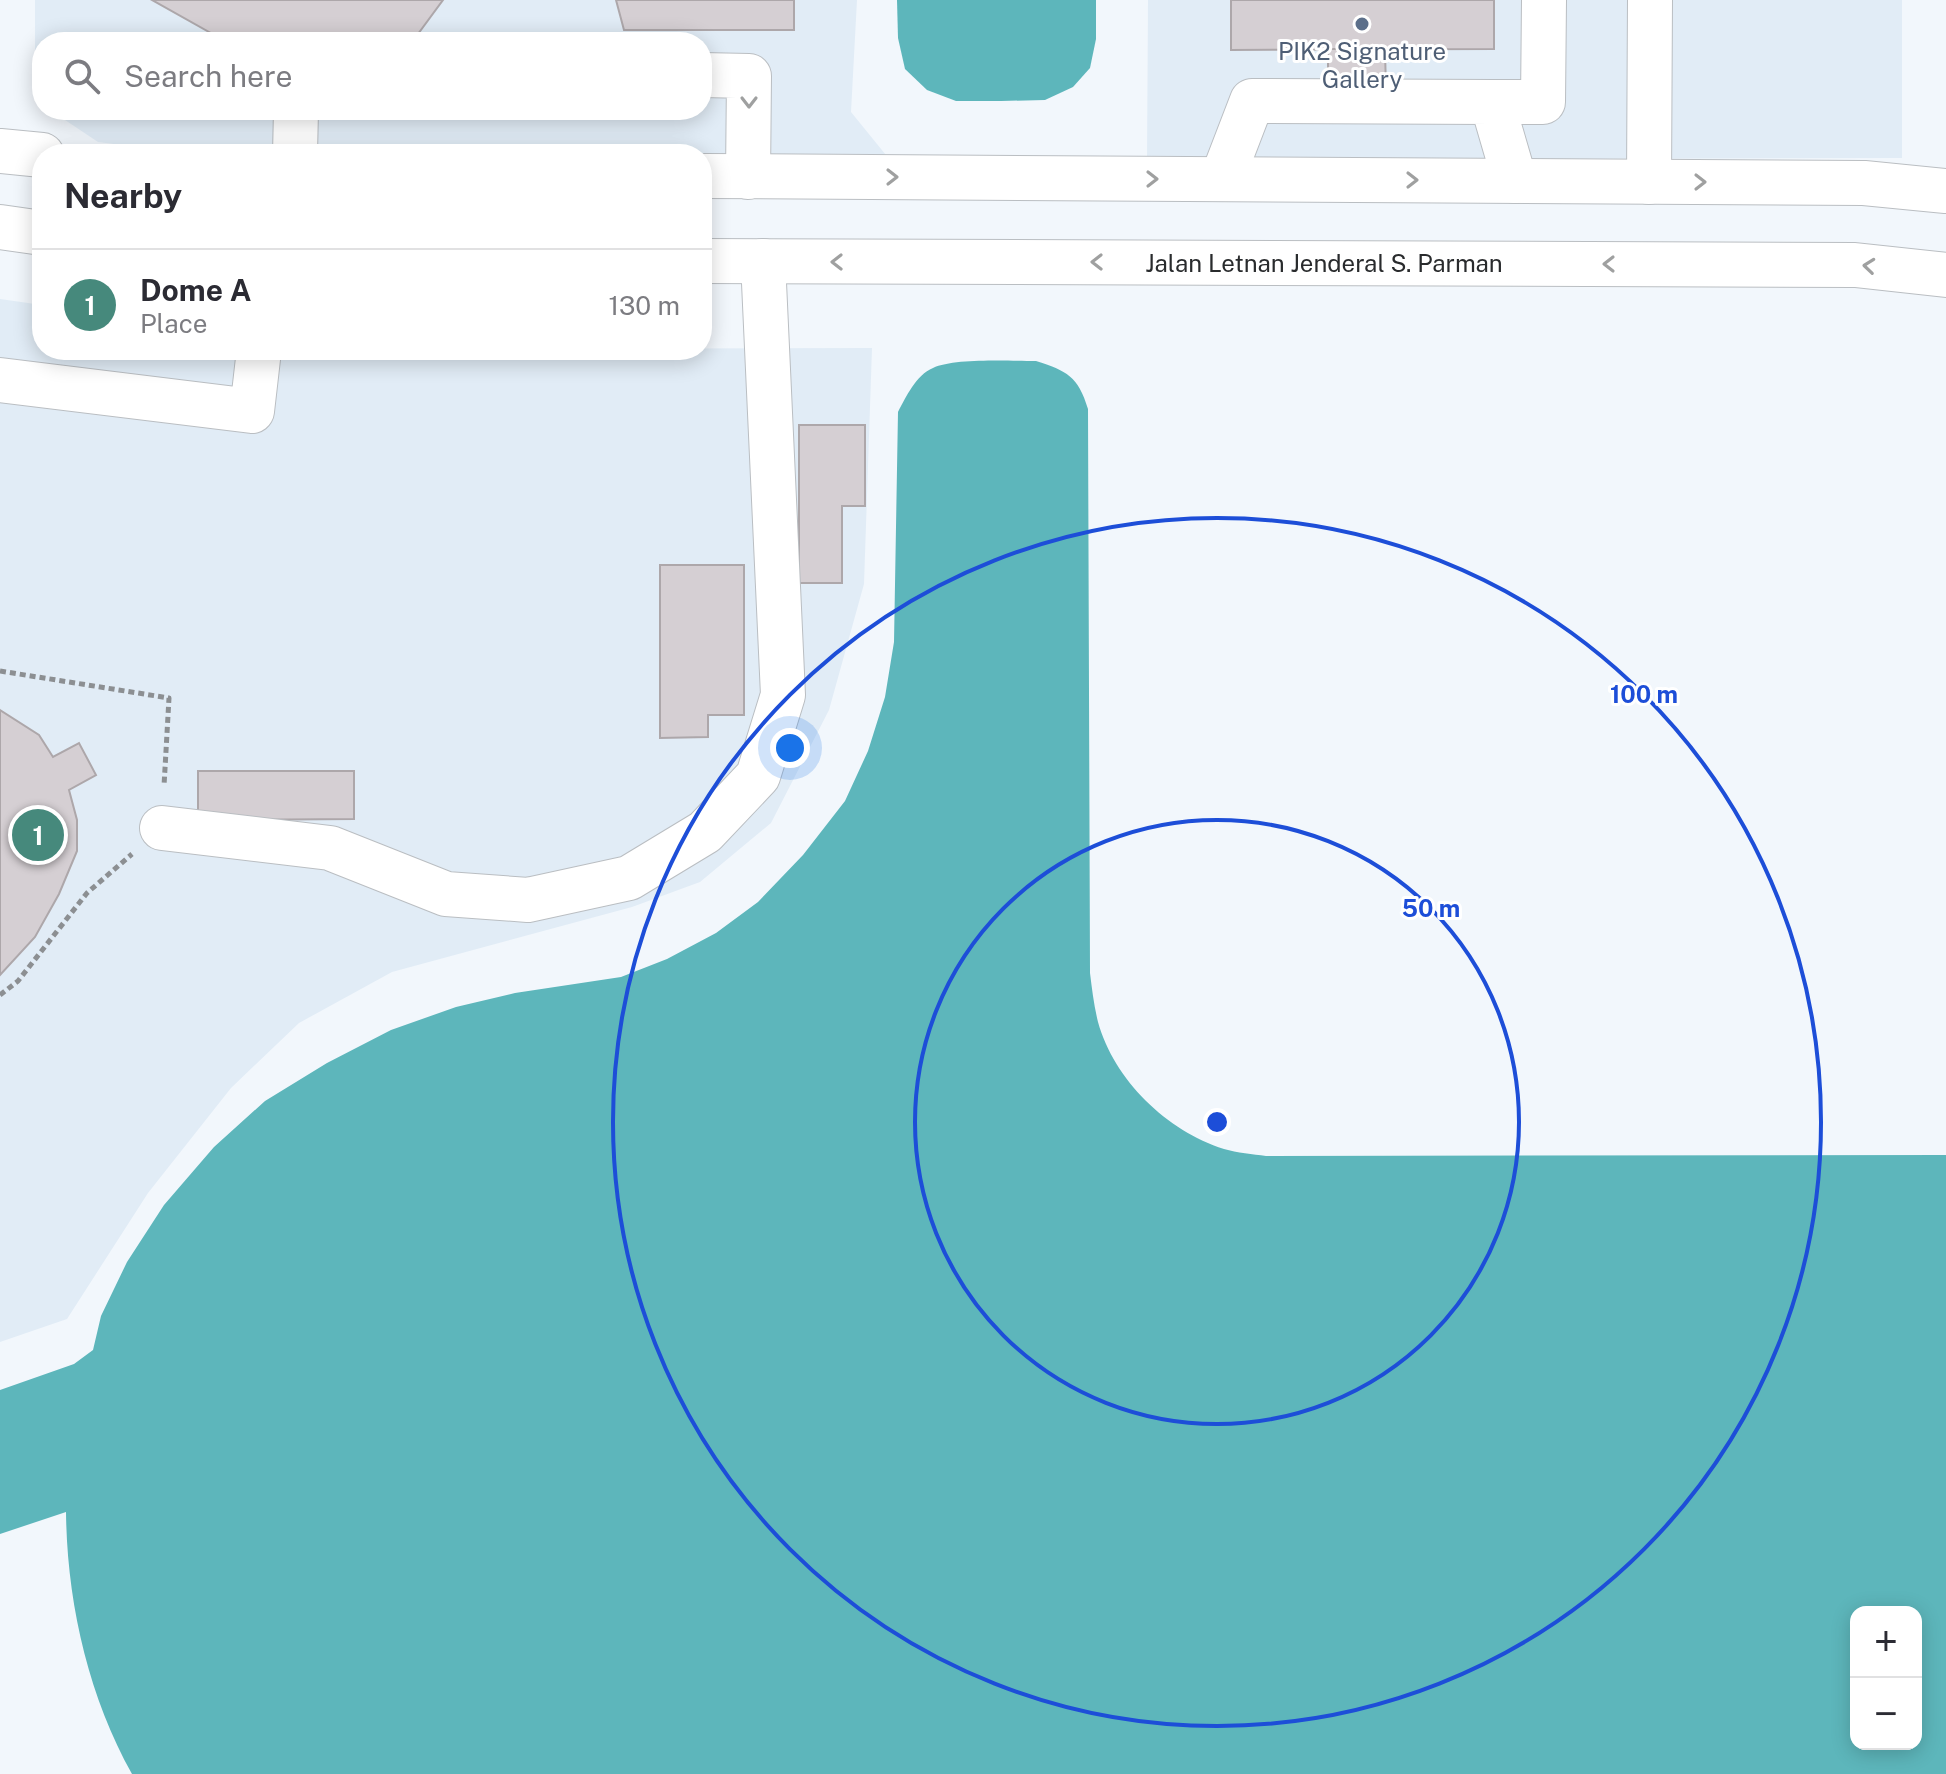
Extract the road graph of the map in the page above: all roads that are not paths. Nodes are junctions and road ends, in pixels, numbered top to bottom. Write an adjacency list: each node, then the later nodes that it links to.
1 (1544, 0): 4 (street)
2 (1650, 0): 13 (street)
3 (712, 75): 10 (street, one-way to 10)
4 (1492, 102): 11 (street); 12 (street)
5 (296, 120): 6 (street)
6 (295, 144)
7 (0, 151): 8 (street)
8 (32, 154)
9 (712, 176): 10 (street)
10 (748, 177): 11 (street, one-way to 11)
11 (1222, 179): 12 (street, one-way to 12)
12 (1515, 181): 13 (street)
13 (1649, 182): 14 (street, one-way to 14)
14 (1946, 191)
15 (0, 227): 16 (street)
16 (32, 232)
17 (712, 261): 18 (street, Jalan Letnan Jenderal S. Parman)
18 (763, 261): 19 (street, Jalan Letnan Jenderal S. Parman, one-way to 18); 22 (street)
19 (1946, 275)
20 (258, 360): 21 (street)
21 (0, 380)
22 (162, 828)

